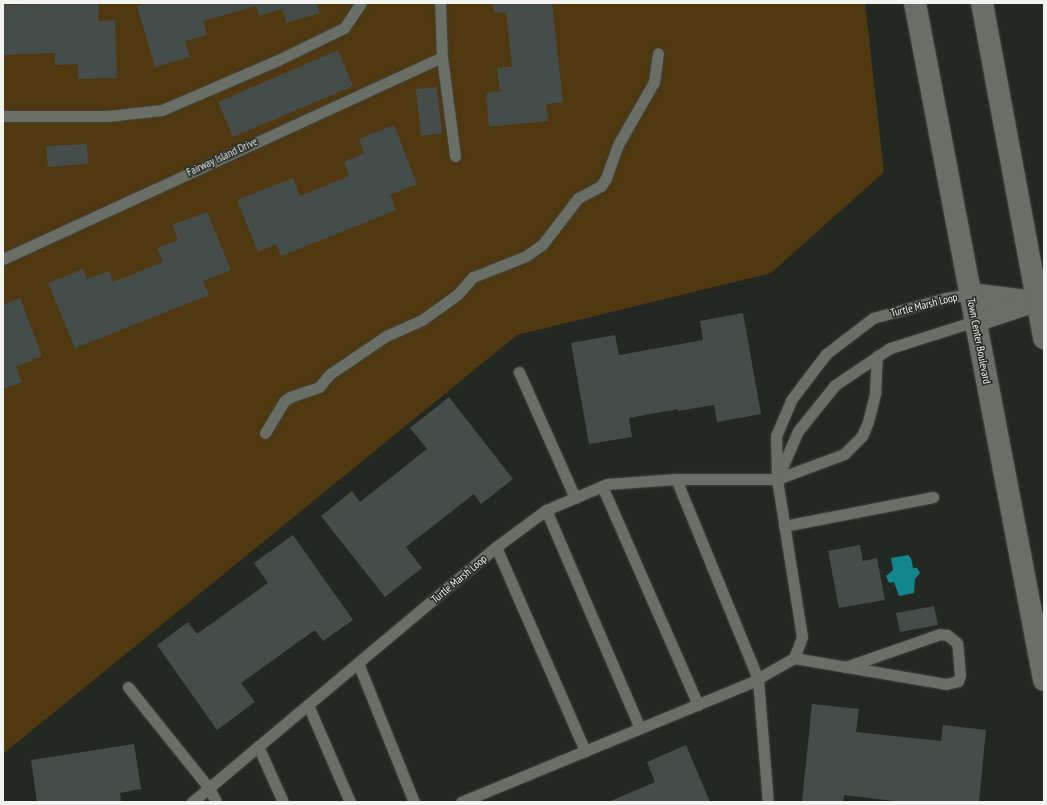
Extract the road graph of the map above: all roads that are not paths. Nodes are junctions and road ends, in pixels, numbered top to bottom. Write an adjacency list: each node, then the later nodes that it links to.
1 (361, 3): 7 (lane)
2 (440, 3): 6 (lane)
3 (915, 3): 10 (main road, Town Center Boulevard)
4 (982, 3): 11 (main road)
5 (658, 53): 16 (lane)
6 (442, 57): 8 (lane); 9 (lane, Fairway Island Drive)
7 (3, 116)
8 (455, 156)
9 (3, 259)
10 (970, 294): 11 (main road, Turtle Marsh Loop); 12 (main road, Town Center Boulevard); 18 (lane, Turtle Marsh Loop)
11 (1040, 301): 12 (main road); 13 (main road)
12 (975, 320): 14 (lane); 29 (main road, Town Center Boulevard)
13 (1044, 338)
14 (877, 356): 18 (lane); 18 (lane)
15 (520, 372): 21 (lane)
16 (264, 433)
17 (676, 479): 18 (lane, Turtle Marsh Loop); 19 (lane, Turtle Marsh Loop); 28 (lane)
18 (777, 479): 23 (lane, Turtle Marsh Loop)
19 (602, 486): 21 (lane, Turtle Marsh Loop); 32 (lane)
20 (932, 497): 23 (lane)
21 (575, 498): 22 (lane, Turtle Marsh Loop)
22 (546, 510): 24 (lane, Turtle Marsh Loop); 33 (lane)
23 (784, 526): 25 (lane, Turtle Marsh Loop)
24 (496, 547): 26 (lane, Turtle Marsh Loop); 35 (lane)
25 (794, 658): 27 (lane); 28 (lane)
26 (358, 663): 31 (lane, Turtle Marsh Loop); 41 (lane)
27 (846, 667): 27 (lane)
28 (758, 679): 32 (lane); 43 (lane)
29 (1044, 680)
30 (128, 687): 36 (lane)
31 (308, 705): 34 (lane, Turtle Marsh Loop); 40 (lane)
32 (698, 705): 33 (lane)
33 (640, 728): 35 (lane)
34 (258, 746): 36 (lane, Turtle Marsh Loop); 39 (lane)
35 (585, 751): 42 (lane)
36 (209, 788): 37 (lane, Turtle Marsh Loop); 38 (lane)
37 (192, 802)
38 (216, 802)
39 (284, 802)
40 (350, 802)
41 (414, 802)
42 (461, 802)
43 (768, 802)

